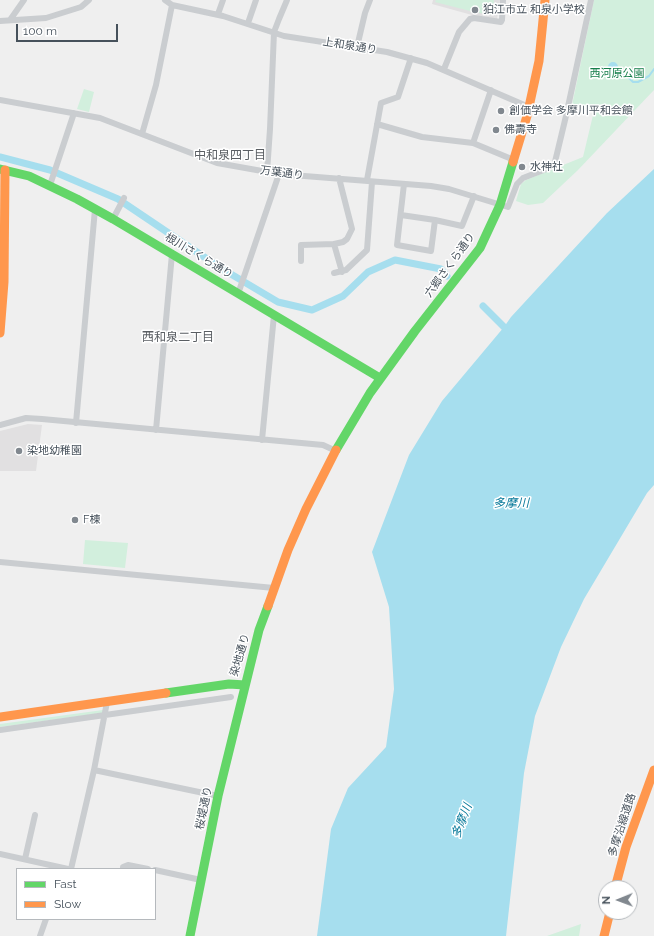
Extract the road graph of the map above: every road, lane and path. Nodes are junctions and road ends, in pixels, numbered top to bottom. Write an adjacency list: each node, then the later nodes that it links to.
1 (24, 0): 13 (street)
2 (90, 0): 13 (street)
3 (165, 0): 11 (street, 上和泉通り)
4 (223, 0): 12 (street)
5 (256, 0): 15 (street)
6 (288, 0): 16 (street)
7 (370, 0): 17 (street)
8 (503, 0): 19 (street)
9 (546, 0): 22 (street, 六郷さくら通り)
10 (591, 0): 37 (street)
11 (172, 5): 12 (street, 上和泉通り); 25 (street)
12 (218, 14): 15 (street, 上和泉通り)
13 (10, 20): 14 (street)
14 (0, 21)
15 (248, 23): 16 (street, 上和泉通り)
16 (274, 32): 17 (street, 上和泉通り); 29 (street)
17 (357, 47): 18 (street, 上和泉通り)
18 (411, 58): 19 (street, 上和泉通り); 24 (street)
19 (444, 69): 20 (street, 上和泉通り)
20 (491, 90): 22 (street, 上和泉通り); 26 (street)
21 (0, 100): 23 (street, 万葉通り)
22 (529, 107): 27 (street, 六郷さくら通り)
23 (74, 113): 25 (street, 万葉通り); 32 (street)
24 (377, 124): 26 (street); 33 (street)
25 (142, 134): 29 (street, 万葉通り)
26 (473, 142): 27 (street)
27 (514, 160): 37 (street, 六郷さくら通り)
28 (3, 169): 32 (street, 根川さくら通り); 47 (street)
29 (267, 172): 30 (street, 万葉通り)
30 (279, 174): 31 (street, 万葉通り); 48 (street)
31 (339, 178): 33 (street, 万葉通り); 42 (street)
32 (51, 181): 38 (street, 根川さくら通り)
33 (369, 181): 34 (street, 万葉通り); 45 (street)
34 (404, 184): 35 (street, 万葉通り); 39 (street)
35 (474, 196): 37 (street, 万葉通り); 41 (street)
36 (124, 198): 40 (street)
37 (500, 205): 51 (street, 六郷さくら通り)
38 (95, 209): 40 (street, 根川さくら通り); 52 (street)
39 (401, 215): 41 (street); 41 (street)
40 (113, 219): 43 (street, 根川さくら通り)
41 (435, 220)
42 (334, 244): 44 (street); 45 (street)
43 (172, 254): 48 (street, 根川さくら通り); 54 (street)
44 (301, 261)
45 (342, 272): 46 (street)
46 (334, 274)
47 (2, 282): 50 (street)
48 (240, 290): 49 (street, 根川さくら通り)
49 (274, 315): 51 (street, 根川さくら通り); 55 (street)
50 (0, 333)
51 (380, 378): 56 (street, 六郷さくら通り)
52 (76, 423): 53 (street); 54 (street)
53 (0, 425)
54 (156, 430): 55 (street)
55 (262, 440): 56 (street)
56 (336, 451): 58 (street, 染地通り)
57 (0, 562): 58 (street)
58 (274, 588): 59 (street, 染地通り)
59 (244, 685): 61 (street, 染地通り); 67 (street, 桜堤通り)
60 (231, 697): 62 (street)
61 (107, 702): 62 (street); 63 (street, 染地通り)
62 (105, 716): 64 (street); 65 (street)
63 (0, 717)
64 (0, 730)
65 (94, 770): 67 (street); 72 (street)
66 (654, 770): 77 (street, 多摩沿線道路)
67 (218, 796): 76 (street, 桜堤通り)
68 (35, 815): 70 (street)
69 (0, 854): 70 (street)
70 (25, 859): 71 (street)
71 (66, 868)
72 (70, 868)
73 (123, 868): 74 (street)
74 (143, 868)
75 (156, 870): 76 (street)
76 (201, 880): 81 (street, 桜堤通り)
77 (617, 880)
78 (46, 920): 80 (street)
79 (608, 920): 82 (street)
80 (40, 936)
81 (190, 936)
82 (604, 936)

